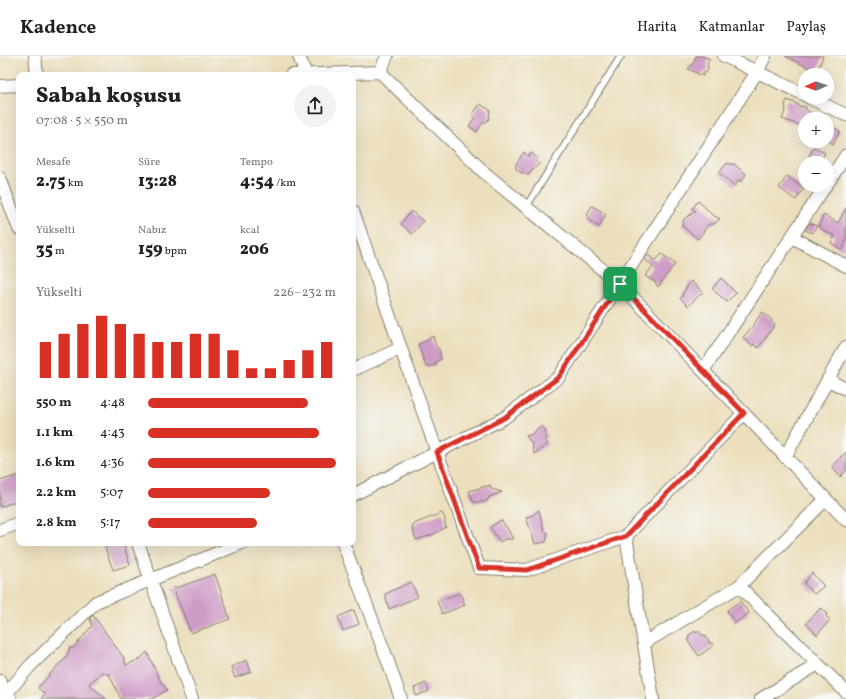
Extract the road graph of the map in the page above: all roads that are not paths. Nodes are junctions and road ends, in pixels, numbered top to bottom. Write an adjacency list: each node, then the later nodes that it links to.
1 (35, 56): 7 (street)
2 (299, 56): 8 (street)
3 (387, 56): 9 (street)
4 (621, 56): 21 (lane)
5 (724, 56): 10 (street)
6 (765, 56): 10 (street)
7 (37, 72)
8 (305, 72)
9 (380, 72): 11 (street); 21 (street)
10 (757, 72): 14 (street); 27 (street)
11 (356, 73)
12 (16, 85): 13 (street)
13 (0, 86)
14 (798, 92)
15 (823, 104): 16 (street)
16 (846, 115)
17 (846, 155): 18 (street)
18 (834, 173)
19 (0, 178): 22 (street)
20 (822, 192): 24 (street)
21 (526, 207): 27 (street)
22 (16, 221)
23 (356, 231): 25 (street)
24 (792, 237): 26 (street); 31 (street)
25 (358, 244): 28 (street)
26 (846, 266)
27 (620, 284): 31 (street); 35 (street)
28 (401, 348): 30 (street); 35 (street)
29 (846, 348): 32 (street)
30 (356, 369)
31 (703, 371): 34 (street)
32 (828, 380): 33 (street); 36 (street)
33 (846, 389)
34 (744, 413): 36 (street); 42 (street)
35 (437, 452): 37 (street); 42 (street)
36 (785, 457): 38 (street)
37 (356, 493)
38 (826, 499): 39 (street); 48 (street)
39 (846, 520)
40 (16, 524): 41 (street)
41 (0, 530)
42 (626, 536): 49 (street)
43 (139, 546): 47 (street)
44 (226, 546): 46 (street)
45 (344, 546): 55 (street)
46 (216, 548): 47 (street)
47 (151, 580): 53 (street); 54 (street)
48 (739, 586): 49 (street); 50 (street)
49 (644, 643): 56 (street)
50 (818, 664): 52 (street); 57 (street)
51 (0, 681): 53 (street)
52 (846, 692)
53 (5, 698)
54 (192, 699)
55 (401, 699)
56 (653, 699)
57 (761, 699)

